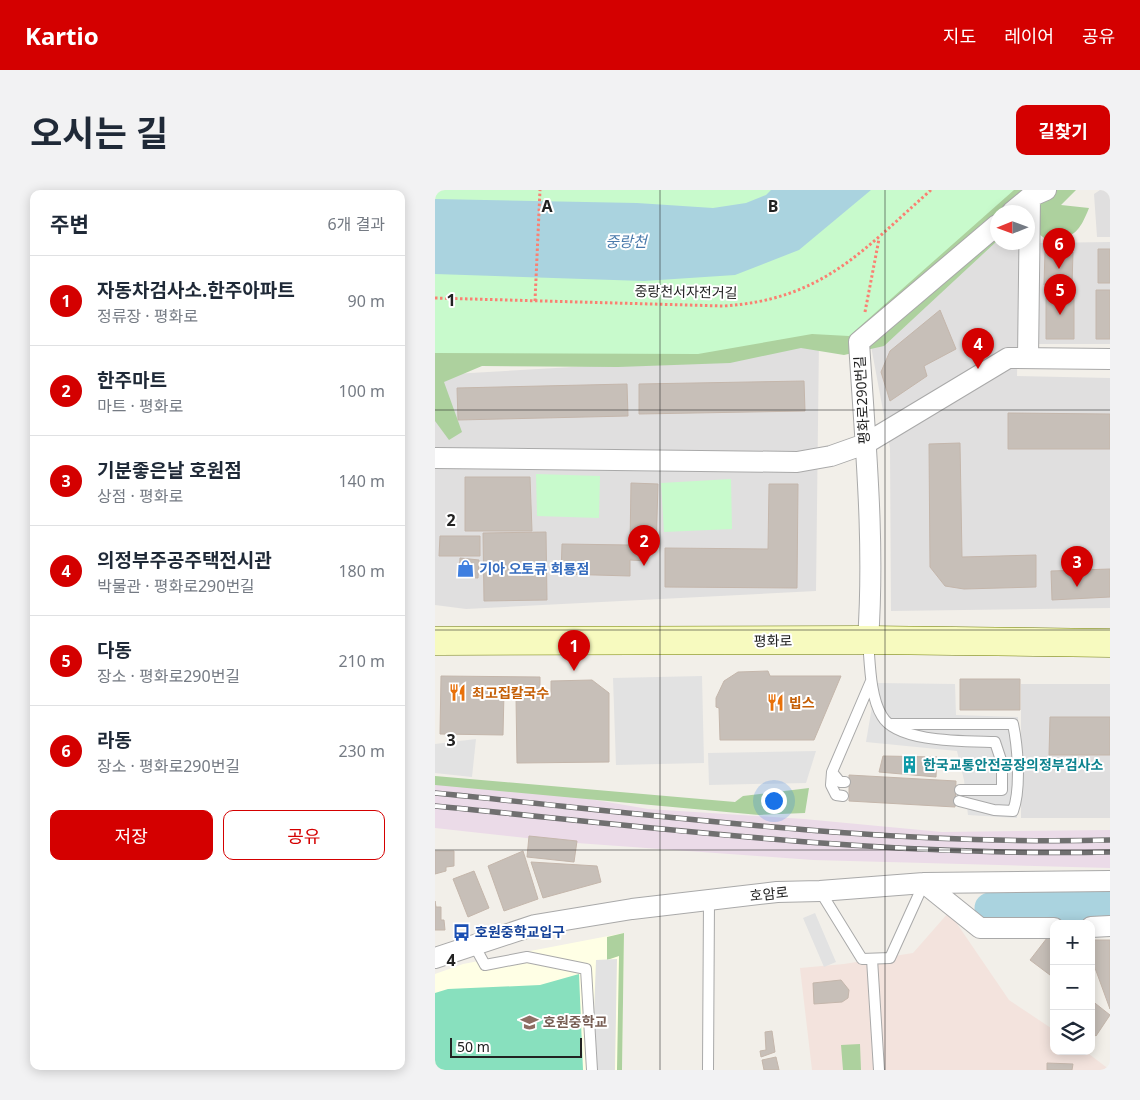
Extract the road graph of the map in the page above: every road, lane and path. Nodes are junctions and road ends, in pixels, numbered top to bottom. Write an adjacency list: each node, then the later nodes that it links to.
1 (540, 190): 8 (path)
2 (931, 190): 6 (path, 중랑천서자전거길)
3 (1038, 194): 4 (street); 10 (street)
4 (1022, 205)
5 (990, 231): 9 (street, 평화로290번길)
6 (879, 238): 8 (path, 중랑천서자전거길); 9 (path)
7 (435, 298): 8 (path, 중랑천서자전거길)
8 (535, 301)
9 (859, 342): 12 (street, 평화로290번길)
10 (1028, 358): 11 (street); 12 (street)
11 (1110, 359)
12 (865, 444): 13 (street); 14 (street, 평화로290번길)
13 (435, 458)
14 (868, 640): 15 (main road, 평화로); 16 (main road, 평화로); 17 (lane)
15 (435, 641)
16 (1110, 643)
17 (871, 681): 18 (lane); 19 (lane)
18 (889, 724): 21 (lane); 23 (lane)
19 (832, 772): 20 (lane); 22 (lane)
20 (845, 782)
21 (959, 790)
22 (843, 796)
23 (959, 801)
24 (1110, 881): 25 (street, 호암로)
25 (924, 883): 26 (street, 호암로); 30 (street); 33 (lane)
26 (820, 891): 27 (street, 호암로); 33 (lane)
27 (709, 900): 31 (street, 호암로); 36 (lane)
28 (1110, 926): 29 (street)
29 (1095, 927)
30 (1050, 928)
31 (474, 945): 32 (street, 호암로); 35 (lane)
32 (435, 958)
33 (872, 959): 34 (lane)
34 (881, 1069)
35 (592, 1070)
36 (709, 1070)

